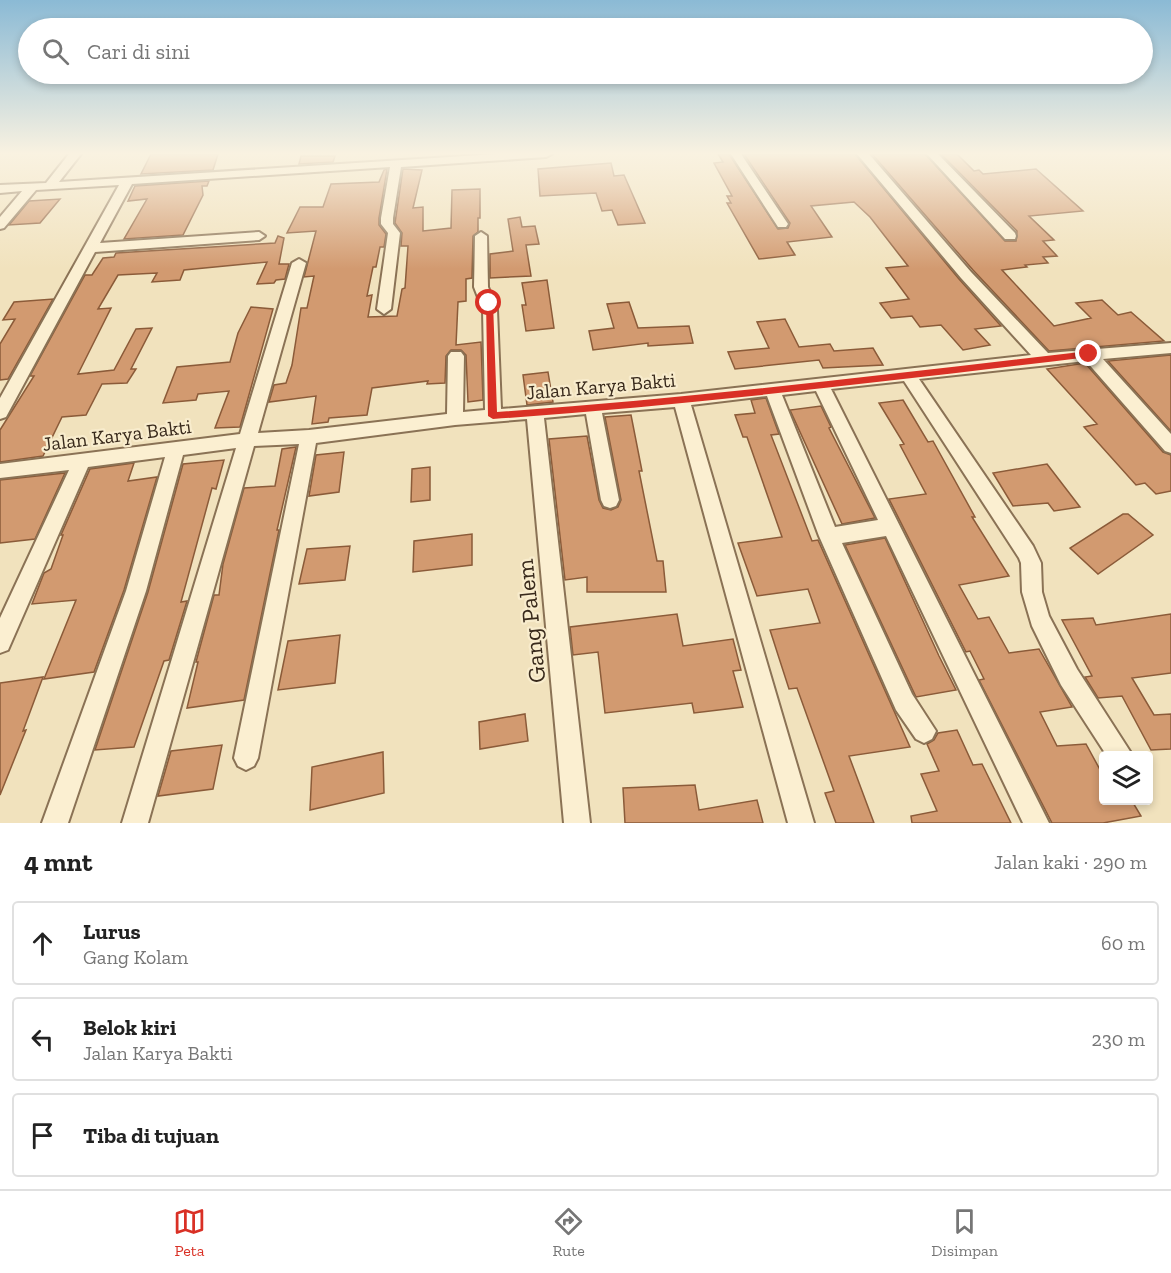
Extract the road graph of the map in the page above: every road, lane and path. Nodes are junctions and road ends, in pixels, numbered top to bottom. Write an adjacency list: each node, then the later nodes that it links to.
1 (28, 192): 8 (street)
2 (121, 192): 12 (street)
3 (391, 192): 14 (street)
4 (761, 192): 7 (street)
5 (896, 192): 18 (street)
6 (969, 192): 11 (street)
7 (782, 224)
8 (0, 225)
9 (259, 236): 12 (street)
10 (481, 236): 26 (street)
11 (1010, 236)
12 (91, 248): 24 (street)
13 (299, 263): 29 (street)
14 (384, 309)
15 (1171, 348): 16 (street, Jalan Karya Bakti)
16 (1089, 354): 18 (street, Jalan Karya Bakti); 30 (street)
17 (456, 356): 27 (street)
18 (1044, 359): 19 (street, Jalan Karya Bakti)
19 (909, 376): 20 (street, Jalan Karya Bakti); 39 (street)
20 (822, 386): 21 (street, Jalan Karya Bakti); 35 (street)
21 (773, 391): 22 (street, Jalan Karya Bakti); 36 (street)
22 (681, 400): 23 (street, Jalan Karya Bakti); 44 (street)
23 (593, 408): 25 (street, Jalan Karya Bakti); 34 (street)
24 (0, 413)
25 (535, 413): 26 (street, Jalan Karya Bakti); 43 (street, Gang Palem)
26 (493, 416): 27 (street, Jalan Karya Bakti)
27 (455, 419): 28 (street, Jalan Karya Bakti)
28 (309, 437): 29 (street, Jalan Karya Bakti); 40 (street)
29 (248, 440): 31 (street, Jalan Karya Bakti); 42 (street)
30 (1171, 446)
31 (176, 448): 32 (street, Jalan Karya Bakti); 41 (street)
32 (83, 459): 33 (street, Jalan Karya Bakti); 37 (street)
33 (0, 471)
34 (610, 500)
35 (891, 527): 36 (street); 45 (street)
36 (829, 536): 38 (street)
37 (0, 642)
38 (924, 731)
39 (1118, 751)
40 (246, 758)
41 (55, 823)
42 (135, 823)
43 (578, 823)
44 (801, 823)
45 (1036, 823)

